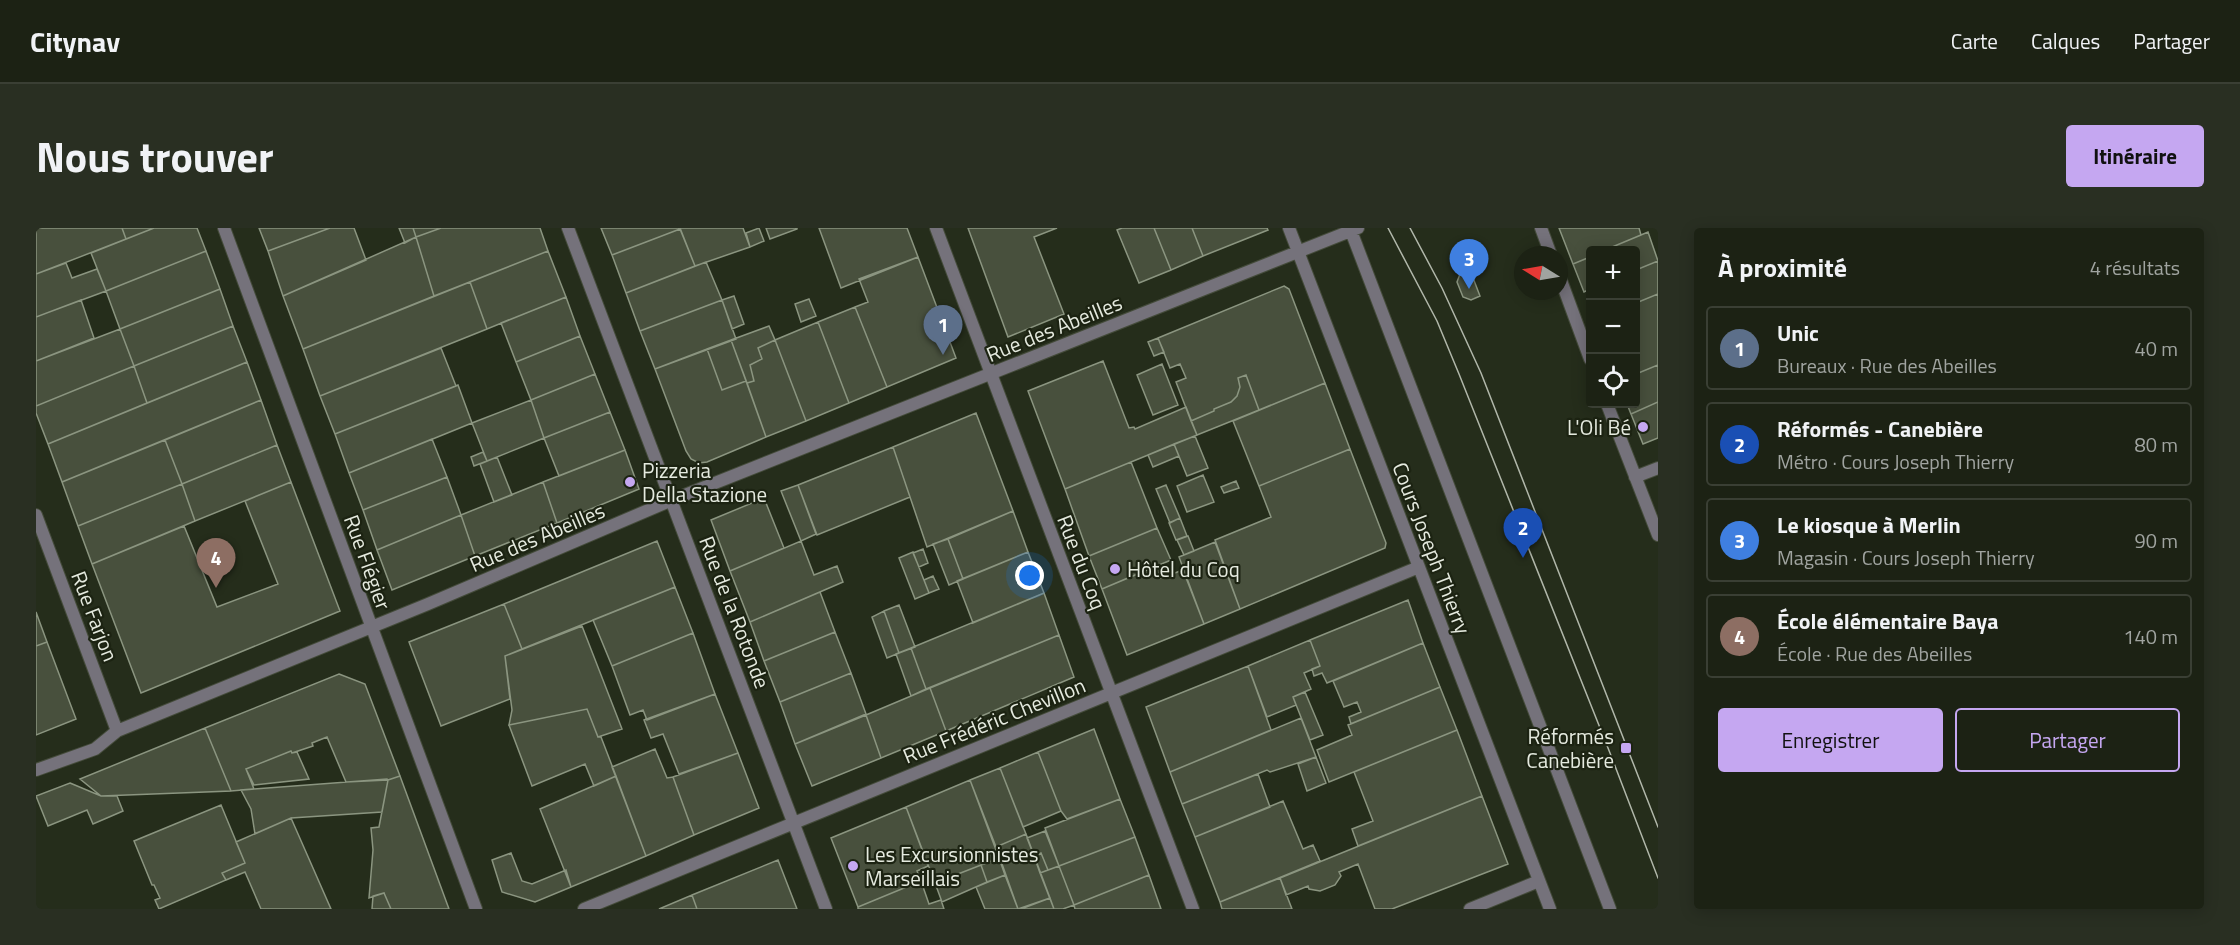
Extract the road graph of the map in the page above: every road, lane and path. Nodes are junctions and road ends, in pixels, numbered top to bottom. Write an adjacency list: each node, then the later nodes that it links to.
1 (224, 228): 19 (street, Rue Flégier)
2 (568, 228): 15 (street, Rue de la Rotonde)
3 (936, 228): 11 (street, Rue du Coq)
4 (1289, 228): 8 (street, Cours Joseph Thierry)
5 (1541, 228): 7 (street)
6 (1355, 229): 8 (street, Rue des Abeilles); 31 (street, Cours Joseph Thierry)
7 (1548, 246)
8 (1298, 252): 11 (street, Rue des Abeilles); 18 (street, Cours Joseph Thierry)
9 (1568, 299): 10 (street)
10 (1588, 354)
11 (991, 374): 15 (street, Rue des Abeilles); 20 (street, Rue du Coq)
12 (1609, 408): 14 (street)
13 (1658, 468): 14 (street)
14 (1635, 477): 17 (street)
15 (672, 500): 19 (street, Rue des Abeilles); 23 (street, Rue de la Rotonde)
16 (36, 515): 21 (street, Rue Farjon)
17 (1658, 535)
18 (1419, 567): 20 (street, Rue Frédéric Chevillon); 24 (street, Cours Joseph Thierry)
19 (371, 627): 21 (street, Rue des Abeilles); 25 (street, Rue Flégier)
20 (1112, 694): 23 (street, Rue Frédéric Chevillon); 28 (street, Rue du Coq)
21 (117, 731): 22 (street, Rue des Abeilles)
22 (36, 770)
23 (793, 822): 26 (street, Rue Frédéric Chevillon); 27 (street, Rue de la Rotonde)
24 (1539, 881): 29 (street); 30 (street, Cours Joseph Thierry)
25 (476, 909)
26 (584, 909)
27 (826, 909)
28 (1193, 909)
29 (1470, 909)
30 (1550, 909)
31 (1610, 909)

